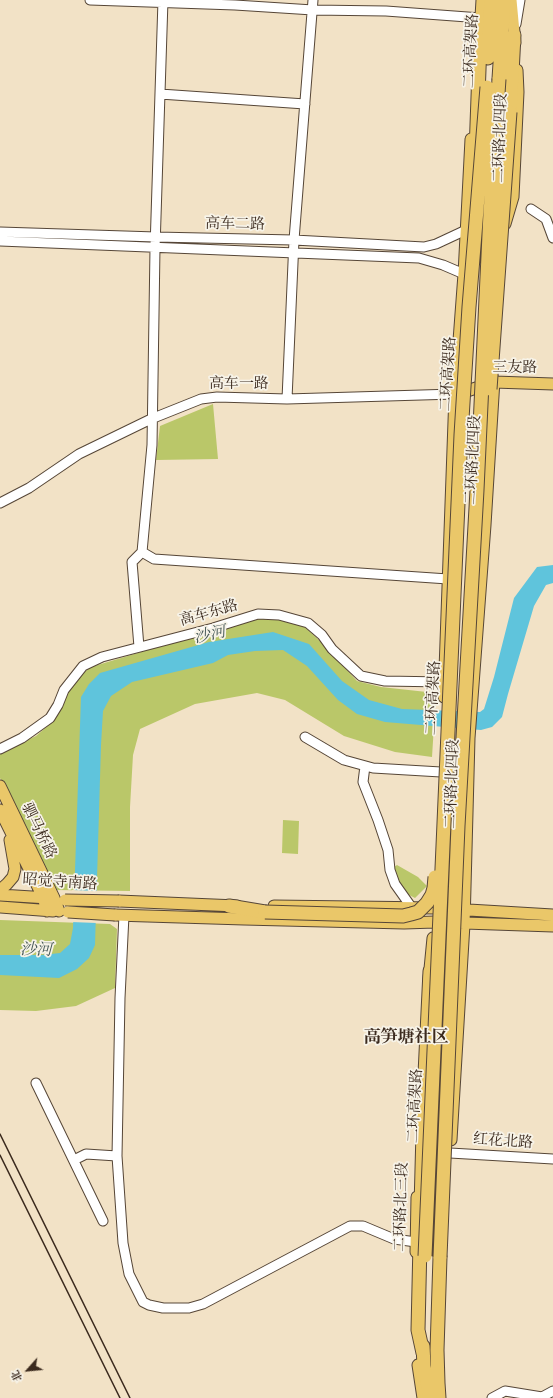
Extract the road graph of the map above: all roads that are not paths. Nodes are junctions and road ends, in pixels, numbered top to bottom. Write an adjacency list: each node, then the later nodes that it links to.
1 (90, 0): 8 (street)
2 (313, 0): 9 (street)
3 (482, 0): 10 (highway)
4 (491, 0): 30 (highway, 二环高架路, bridge)
5 (504, 0): 31 (highway, 二环高架路, bridge)
6 (511, 0): 11 (main road)
7 (520, 0): 11 (street, 二环路北四段)
8 (162, 1): 9 (street); 13 (street)
9 (313, 10): 10 (street); 14 (street)
10 (481, 18): 12 (main road, 二环路北四段)
11 (514, 35): 25 (main road, 二环路北四段); 31 (highway, bridge)
12 (480, 42): 16 (main road, 二环路北四段); 30 (highway, bridge)
13 (160, 94): 14 (street); 18 (street)
14 (305, 104): 20 (street)
15 (531, 209): 19 (street)
16 (466, 230): 20 (street, 高车二路); 24 (main road, 二环路北四段)
17 (0, 232): 18 (street, 高车二路)
18 (156, 237): 20 (street, 高车二路); 22 (street)
19 (553, 238)
20 (294, 240): 23 (street)
21 (0, 241): 22 (street, 高车二路)
22 (155, 248): 23 (street, 高车二路); 29 (street)
23 (293, 252): 24 (street, 高车二路); 28 (street)
24 (464, 274): 27 (main road, 二环路北四段)
25 (494, 382): 26 (main road, 三友路); 27 (main road, 三友路); 53 (main road, 二环路北四段)
26 (553, 384)
27 (455, 394): 28 (street, 高车一路); 34 (main road, 二环路北四段)
28 (287, 399): 29 (street, 高车一路)
29 (151, 419): 32 (street, 高车一路); 33 (street)
30 (461, 435): 42 (highway, 二环高架路, bridge)
31 (477, 490): 72 (highway, 二环高架路, bridge)
32 (0, 503)
33 (142, 552): 34 (street); 35 (street)
34 (448, 579): 36 (main road, 二环路北四段)
35 (139, 647): 36 (street, 高车东路); 38 (street, 高车东路)
36 (444, 687): 40 (main road, 二环路北四段)
37 (305, 737): 39 (street)
38 (0, 749)
39 (365, 766): 40 (street); 50 (street)
40 (441, 772): 51 (main road, 二环路北四段)
41 (0, 786): 47 (main road, 驷马桥路)
42 (446, 790): 48 (highway, bridge); 68 (highway, 二环高架路, bridge)
43 (0, 810): 44 (main road, 驷马桥路)
44 (7, 824): 45 (main road); 47 (main road, 驷马桥路)
45 (0, 890)
46 (0, 895): 47 (main road, 昭觉寺南路)
47 (54, 898): 48 (main road, 昭觉寺南路, bridge); 52 (main road, 驷马桥路); 54 (main road, 驷马桥路)
48 (229, 906): 50 (main road, 昭觉寺南路)
49 (0, 907): 52 (main road, 昭觉寺南路)
50 (412, 908): 51 (main road, 昭觉寺南路)
51 (436, 908): 53 (main road, 昭觉寺南路); 57 (main road, 二环路北四段)
52 (47, 910): 54 (main road, 昭觉寺南路)
53 (464, 910): 56 (main road, 昭觉寺南路); 58 (main road, 二环路北四段)
54 (63, 912): 55 (main road, 昭觉寺南路, bridge)
55 (119, 915): 57 (main road, 昭觉寺南路); 63 (street)
56 (553, 915)
57 (435, 922): 58 (main road, 昭觉寺南路); 60 (main road, 二环路北三段)
58 (464, 924): 59 (main road, 昭觉寺南路); 62 (main road)
59 (553, 926)
60 (430, 971): 67 (main road, 二环路北三段); 68 (highway)
61 (36, 1083): 65 (street)
62 (450, 1153): 64 (street, 红花北路); 73 (main road)
63 (117, 1156): 65 (street); 67 (street)
64 (553, 1159)
65 (74, 1160): 66 (street)
66 (103, 1221)
67 (416, 1242): 70 (main road, 二环路北三段)
68 (423, 1353): 71 (highway, 二环高架路)
69 (553, 1391): 74 (street)
70 (423, 1398)
71 (430, 1398)
72 (439, 1398)
73 (445, 1398)
74 (492, 1398)

